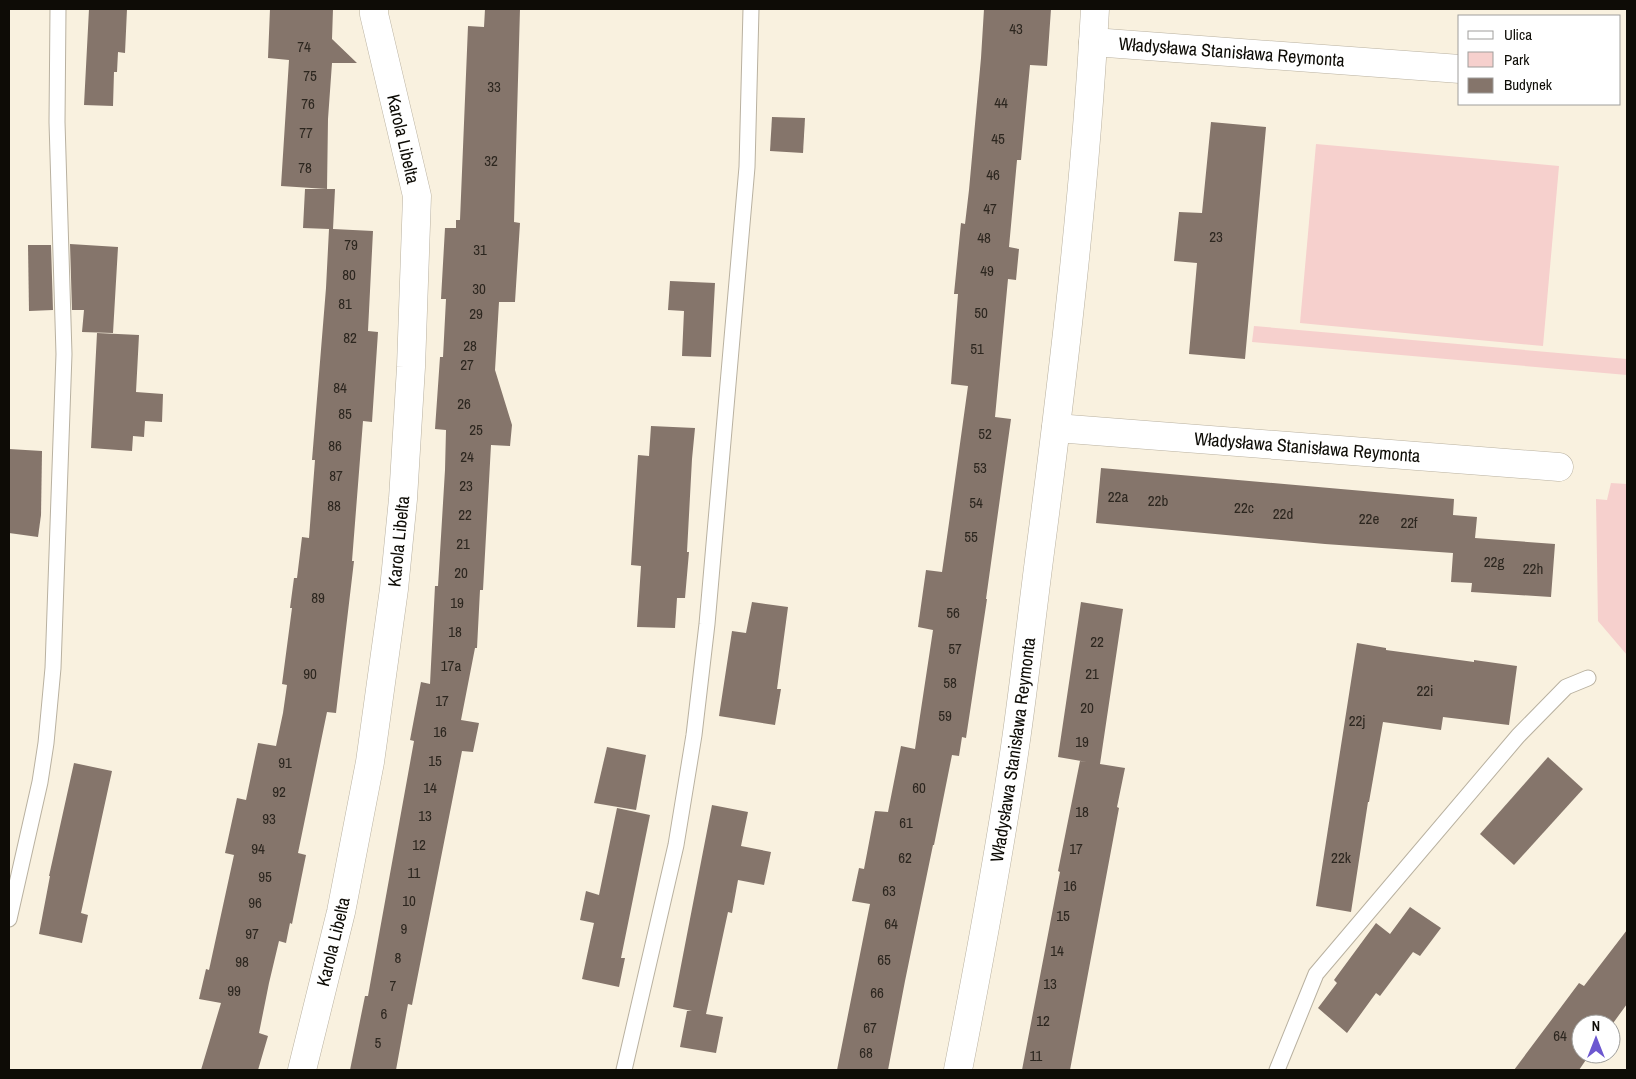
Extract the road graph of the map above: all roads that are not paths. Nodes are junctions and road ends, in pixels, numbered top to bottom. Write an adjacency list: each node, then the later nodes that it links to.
1 (58, 9): 10 (lane)
2 (374, 9): 11 (street, Karola Libelta)
3 (751, 9): 12 (lane)
4 (1095, 9): 5 (street, Władysława Stanisława Reymonta)
5 (1093, 42): 6 (street, Władysława Stanisława Reymonta); 7 (street, Władysława Stanisława Reymonta)
6 (1458, 69)
7 (1056, 428): 8 (street, Władysława Stanisława Reymonta); 13 (street, Władysława Stanisława Reymonta)
8 (1559, 467)
9 (1588, 678): 14 (lane)
10 (9, 919)
11 (302, 1070)
12 (624, 1070)
13 (958, 1070)
14 (1277, 1070)

